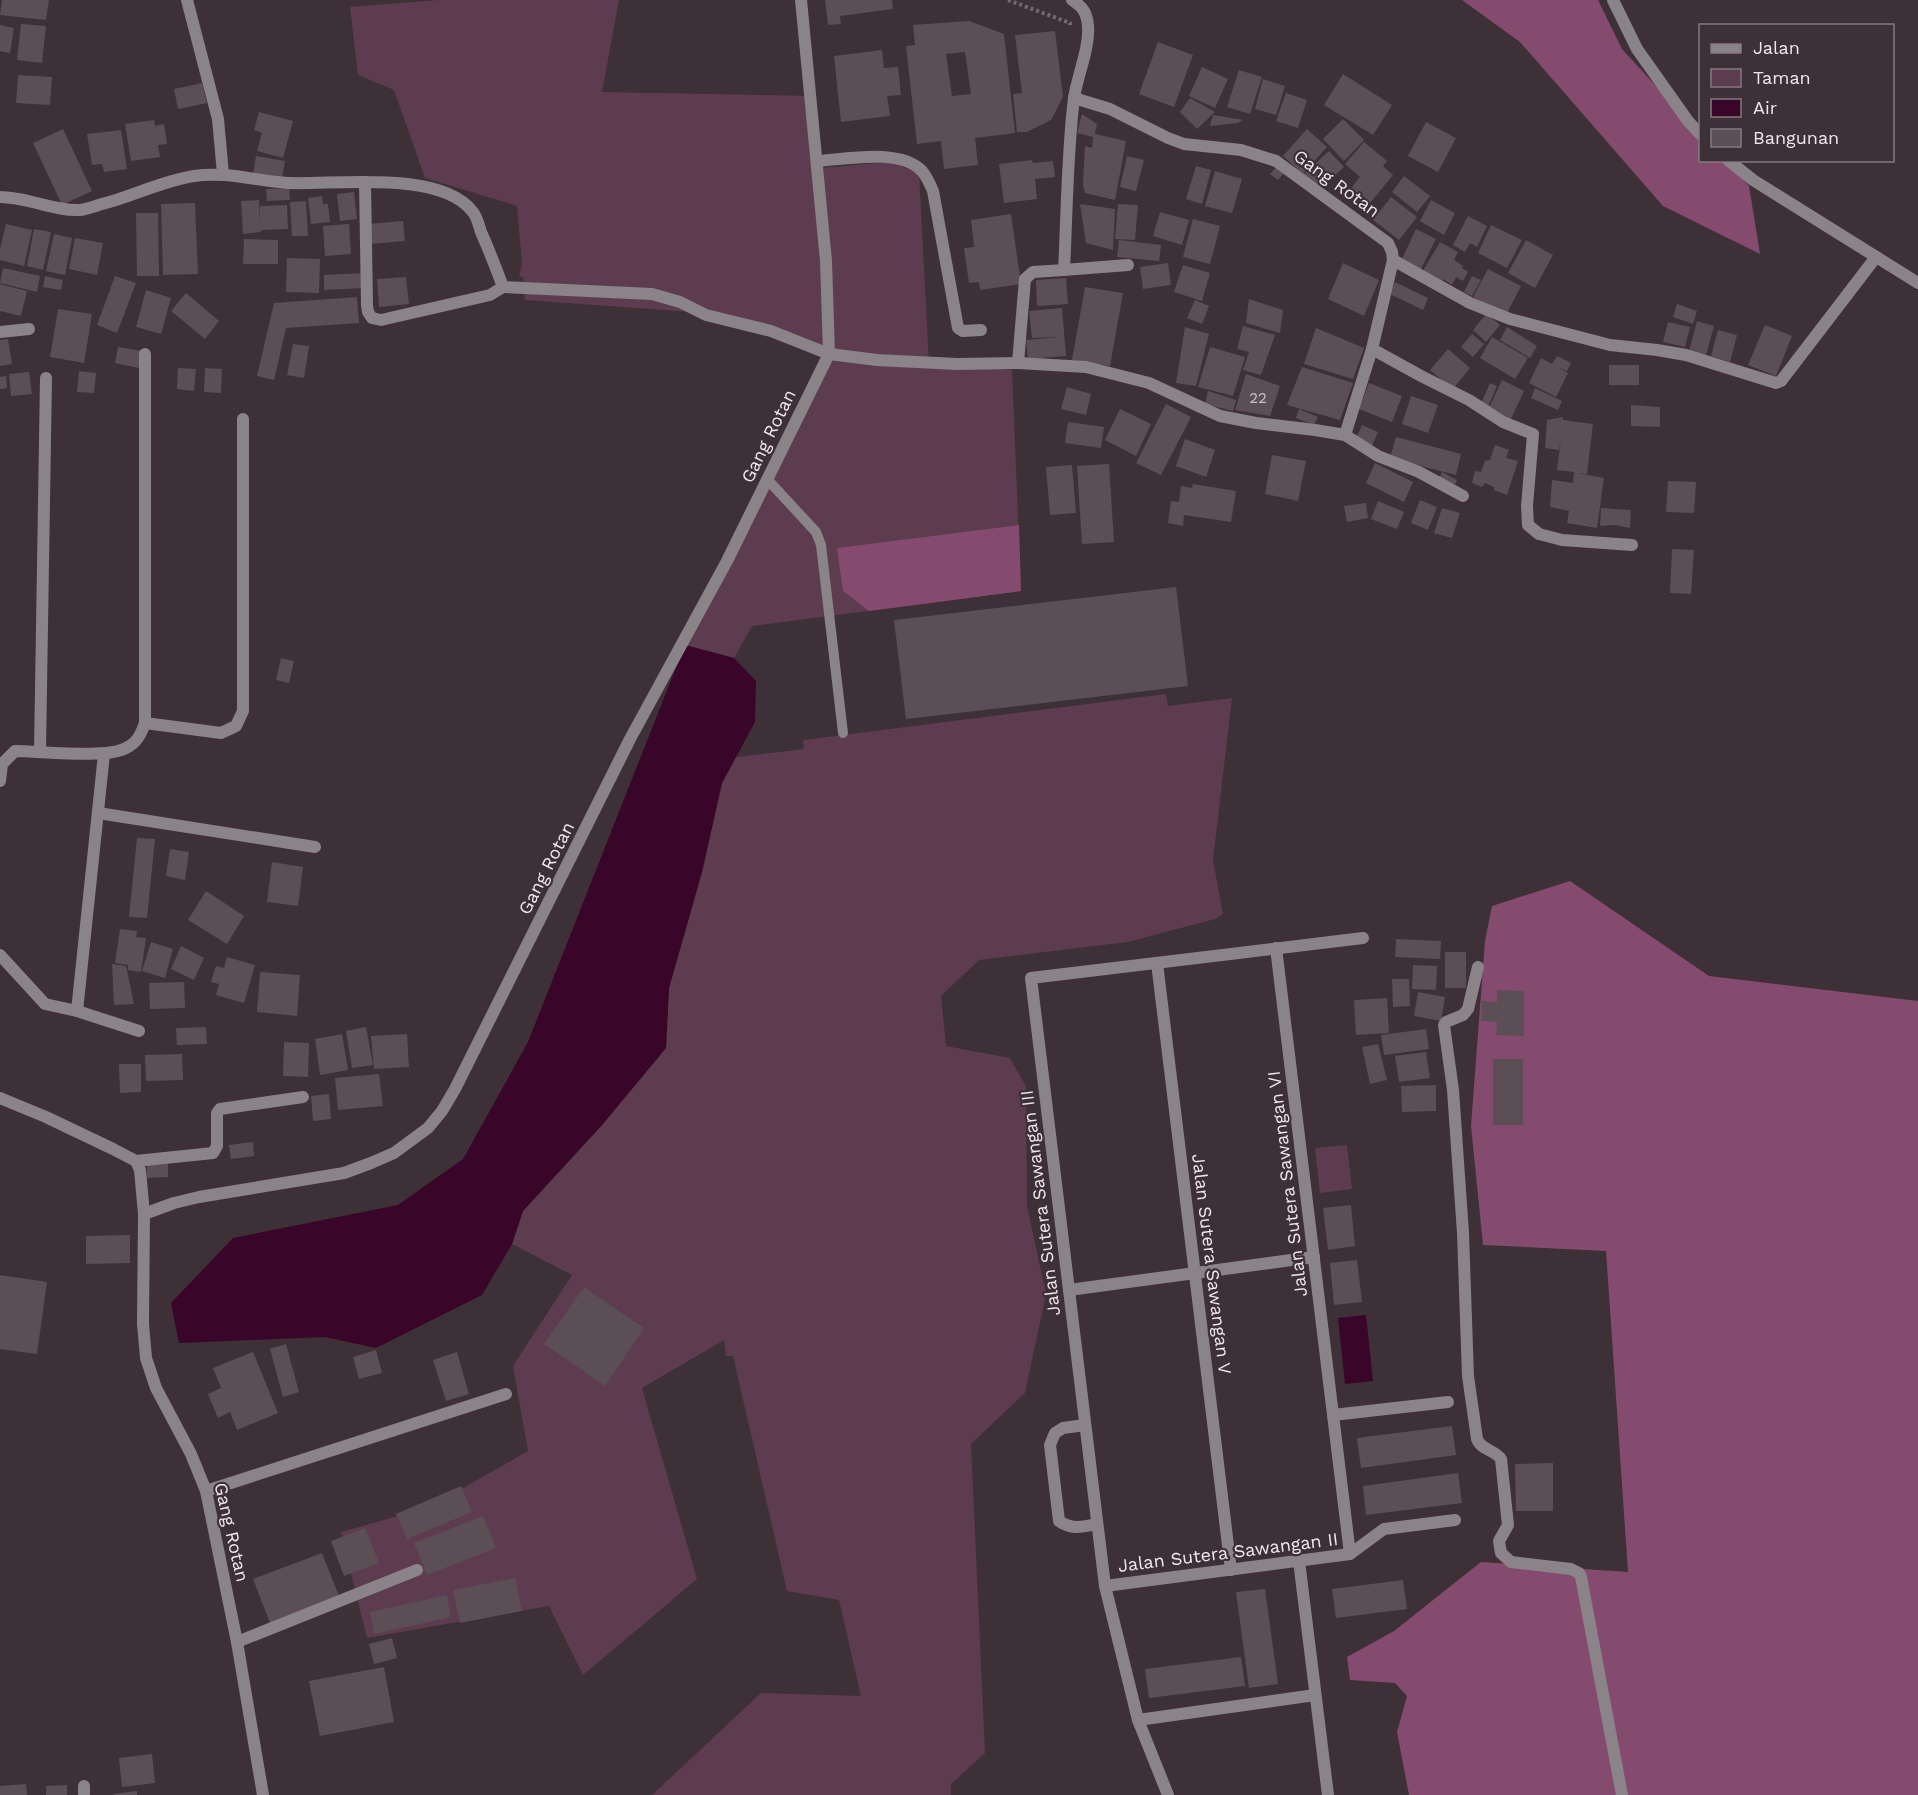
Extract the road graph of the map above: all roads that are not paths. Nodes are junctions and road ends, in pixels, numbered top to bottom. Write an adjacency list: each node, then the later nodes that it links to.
1 (187, 0): 9 (street)
2 (801, 0): 7 (street, Gang Rotan)
3 (1072, 0): 5 (street)
4 (1613, 0): 6 (street)
5 (1074, 98): 13 (street, Gang Rotan); 15 (street)
6 (1699, 132)
7 (818, 160): 19 (street); 23 (street, Gang Rotan)
8 (1730, 162): 12 (street)
9 (223, 174): 10 (street); 11 (street)
10 (365, 182): 17 (street); 17 (street)
11 (0, 197)
12 (1876, 257): 13 (street); 16 (street)
13 (1393, 260): 21 (street)
14 (1128, 265): 15 (street)
15 (1064, 270): 24 (street)
16 (1918, 283)
17 (503, 287): 23 (street)
18 (29, 328): 20 (street)
19 (981, 330)
20 (0, 332)
21 (1372, 348): 27 (street); 30 (street)
22 (145, 354): 31 (street)
23 (829, 354): 24 (street); 28 (street, Gang Rotan)
24 (1018, 363): 27 (street)
25 (46, 378): 33 (street)
26 (243, 418): 31 (street)
27 (1345, 435): 29 (street)
28 (767, 479): 32 (lane); 48 (street, Gang Rotan)
29 (1463, 496)
30 (1632, 544)
31 (145, 723): 34 (street)
32 (843, 733)
33 (40, 751): 34 (street); 35 (street)
34 (104, 754): 36 (street)
35 (0, 781)
36 (98, 813): 37 (street); 43 (street)
37 (315, 847)
38 (1363, 938): 39 (street)
39 (1276, 948): 41 (street); 49 (street, Jalan Sutera Sawangan VI)
40 (0, 955): 43 (street)
41 (1156, 963): 50 (street, Jalan Sutera Sawangan V); 51 (street, Jalan Sutera Sawangan III)
42 (1478, 967): 70 (street)
43 (77, 1011): 44 (street)
44 (139, 1031)
45 (303, 1097): 47 (street)
46 (0, 1098): 47 (street)
47 (136, 1161): 48 (street, Gang Rotan)
48 (144, 1214): 56 (street, Gang Rotan)
49 (1314, 1257): 50 (street); 54 (street, Jalan Sutera Sawangan VI)
50 (1195, 1274): 51 (street); 62 (street, Jalan Sutera Sawangan V)
51 (1069, 1290): 55 (street, Jalan Sutera Sawangan III)
52 (506, 1394): 56 (street)
53 (1448, 1402): 54 (street)
54 (1333, 1415): 59 (street, Jalan Sutera Sawangan VI)
55 (1085, 1425): 58 (street, Jalan Sutera Sawangan III); 58 (street)
56 (206, 1491): 64 (street, Gang Rotan)
57 (1455, 1520): 59 (street, Jalan Sutera Sawangan II)
58 (1097, 1524): 63 (street, Jalan Sutera Sawangan III)
59 (1350, 1554): 60 (street, Jalan Sutera Sawangan II)
60 (1299, 1561): 62 (street, Jalan Sutera Sawangan II); 65 (street)
61 (417, 1570): 64 (street)
62 (1231, 1570): 63 (street, Jalan Sutera Sawangan II)
63 (1105, 1586): 66 (street, Jalan Sutera Sawangan III)
64 (237, 1642): 67 (street, Gang Rotan)
65 (1316, 1695): 66 (street); 69 (street)
66 (1138, 1720): 68 (street, Jalan Sutera Sawangan III)
67 (263, 1795)
68 (1168, 1795)
69 (1328, 1795)
70 (1622, 1795)

